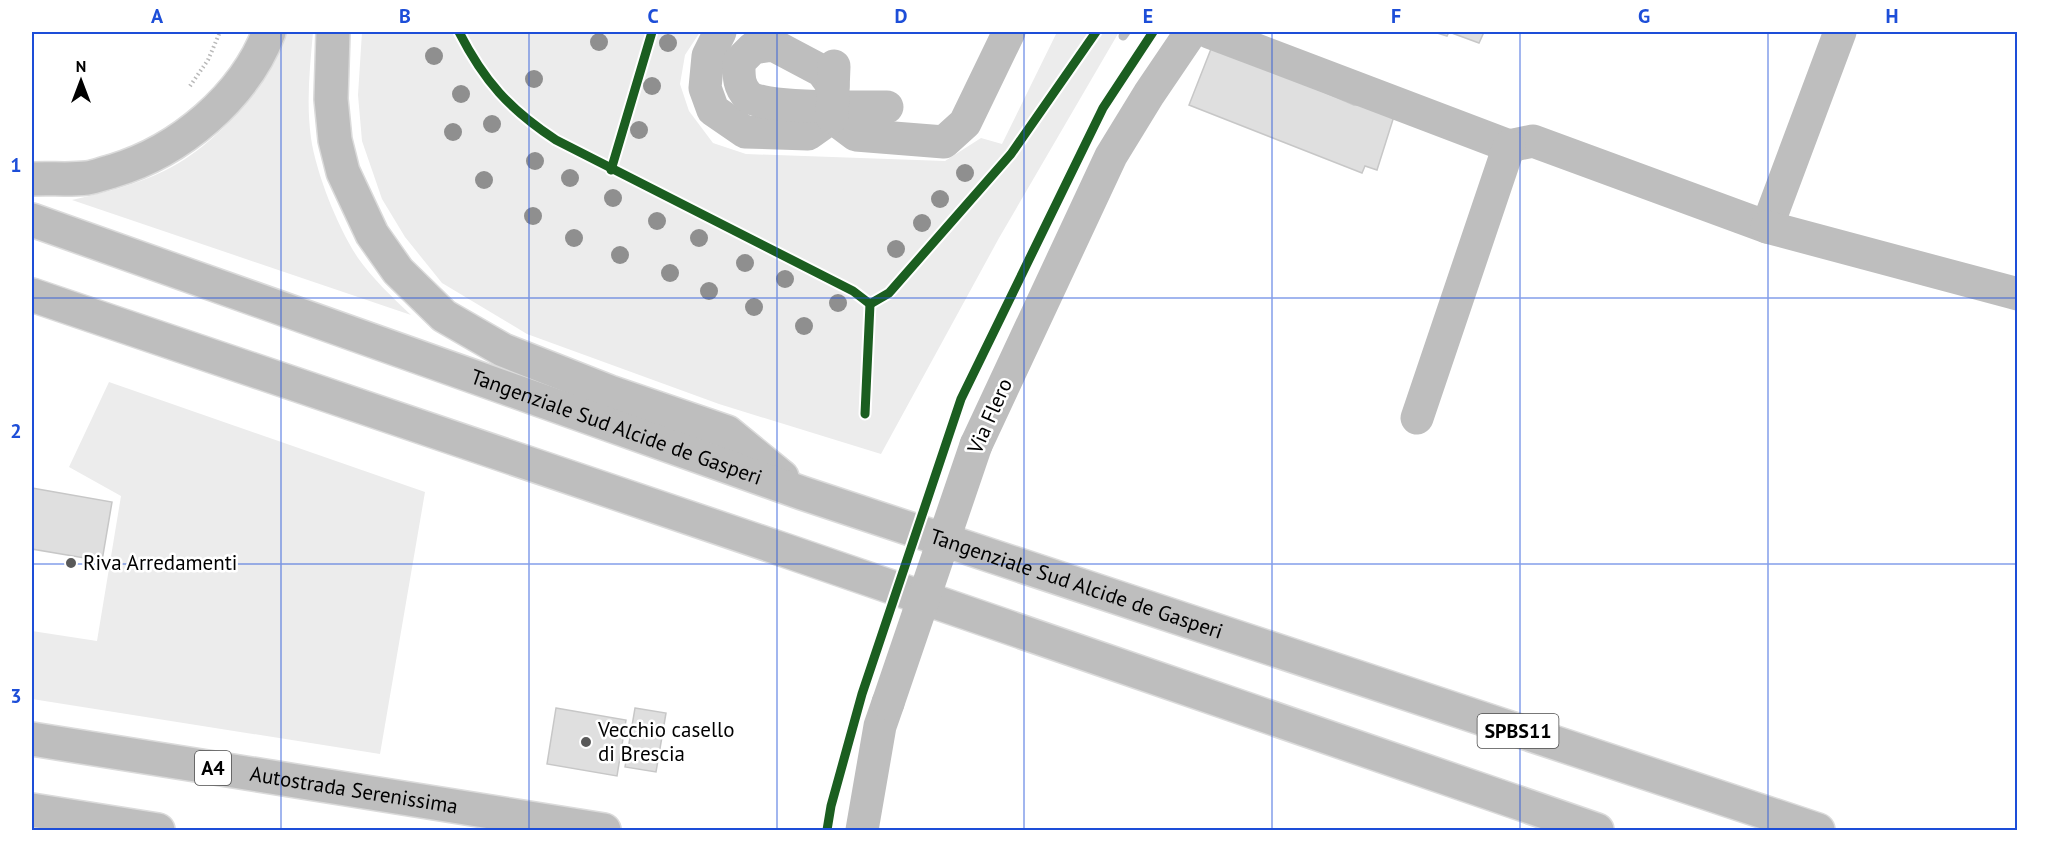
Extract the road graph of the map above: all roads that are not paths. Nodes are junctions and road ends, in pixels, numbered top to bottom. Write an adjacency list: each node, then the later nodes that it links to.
1 (269, 32): 11 (main road)
2 (333, 32): 17 (main road)
3 (720, 32): 8 (main road)
4 (1009, 32): 8 (main road)
5 (1191, 32): 22 (main road, Via Flero, bridge)
6 (1209, 32): 10 (main road)
7 (1840, 32): 13 (main road)
8 (833, 90): 9 (main road)
9 (887, 107)
10 (1509, 146): 13 (main road); 16 (main road)
11 (32, 179)
12 (32, 220): 17 (main road, Tangenziale Sud Alcide de Gasperi)
13 (1767, 227): 14 (main road)
14 (2018, 294)
15 (32, 295): 23 (main road)
16 (1418, 418)
17 (802, 493): 24 (main road, Tangenziale Sud Alcide de Gasperi / SPBS11)
18 (32, 739): 21 (main road, Autostrada Serenissima / A4)
19 (32, 810): 20 (main road)
20 (158, 831)
21 (604, 831)
22 (862, 831)
23 (1597, 831)
24 (1818, 831)

